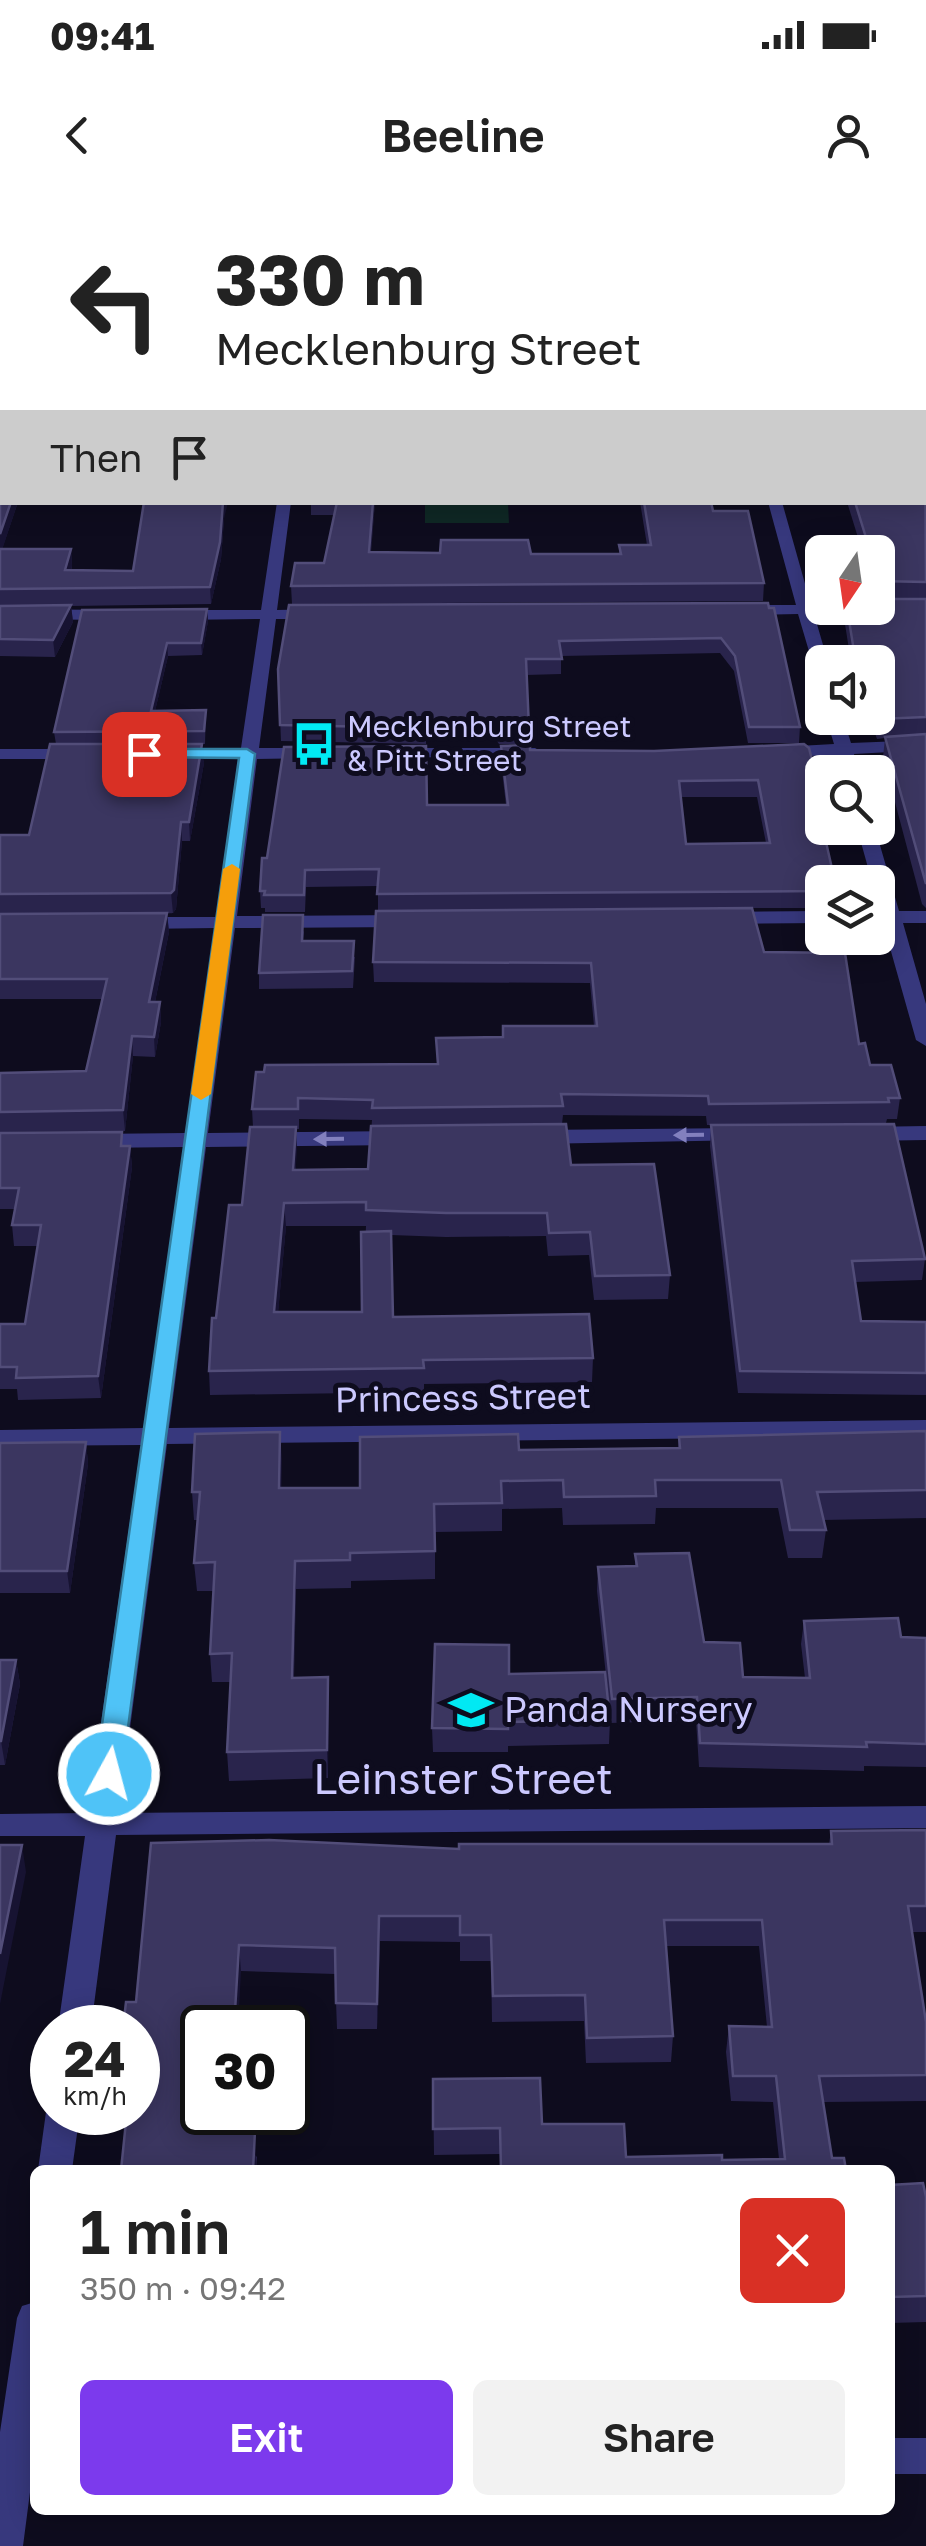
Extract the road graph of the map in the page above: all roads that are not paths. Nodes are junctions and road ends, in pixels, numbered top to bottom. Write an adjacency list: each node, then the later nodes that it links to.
1 (284, 505): 9 (street)
2 (776, 505): 6 (street)
3 (895, 609): 4 (street)
4 (926, 609)
5 (725, 610): 6 (street)
6 (805, 610)
7 (0, 614): 9 (street)
8 (347, 614): 9 (street)
9 (267, 615): 20 (street)
10 (840, 735): 12 (street)
11 (926, 745): 12 (street)
12 (844, 748): 14 (street); 21 (street)
13 (551, 752): 16 (street)
14 (760, 752)
15 (333, 753): 20 (street)
16 (372, 753)
17 (0, 754): 18 (street)
18 (94, 754)
19 (144, 754): 20 (street)
20 (247, 754): 27 (street)
21 (846, 755)
22 (926, 916): 23 (street)
23 (895, 917)
24 (703, 918): 25 (street)
25 (805, 918)
26 (424, 920): 27 (street)
27 (224, 922): 28 (street); 36 (street)
28 (114, 923)
29 (895, 949): 30 (street)
30 (926, 1040)
31 (926, 1133): 32 (street)
32 (847, 1134)
33 (768, 1135): 34 (street, one-way to 34)
34 (511, 1137)
35 (432, 1138): 36 (street, one-way to 36)
36 (195, 1140): 37 (street); 39 (street)
37 (58, 1142)
38 (926, 1428): 39 (street, Princess Street)
39 (154, 1436): 40 (street, Princess Street); 42 (street)
40 (0, 1438)
41 (926, 1817): 42 (street, Leinster Street)
42 (102, 1824): 43 (street, Leinster Street); 44 (street)
43 (0, 1825)
44 (77, 2005)
45 (60, 2135): 46 (street)
46 (56, 2165)
47 (30, 2351): 50 (street)
48 (895, 2456): 49 (street)
49 (926, 2456)
50 (12, 2468): 51 (street)
51 (3, 2546)

